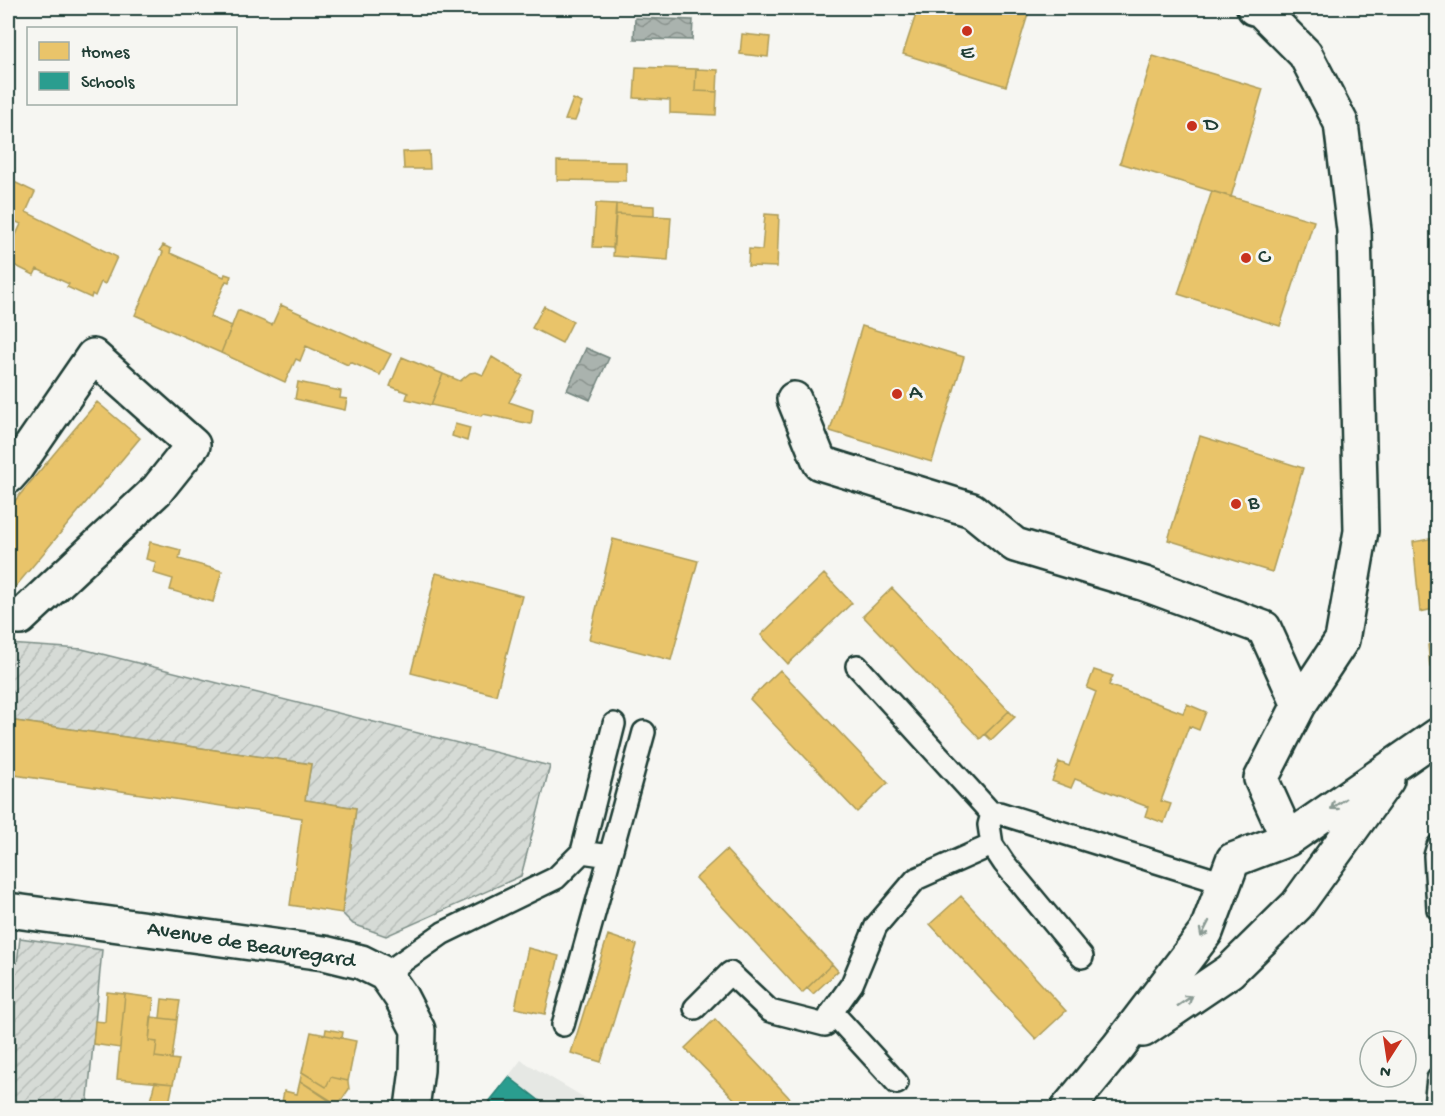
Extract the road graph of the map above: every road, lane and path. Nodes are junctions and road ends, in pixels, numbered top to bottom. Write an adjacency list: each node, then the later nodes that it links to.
1 (1254, 8): 6 (street)
2 (794, 399): 6 (street)
3 (8, 477): 4 (street)
4 (8, 616)
5 (857, 666): 11 (lane)
6 (1299, 705): 12 (street)
7 (615, 724): 15 (lane)
8 (644, 732): 16 (lane)
9 (1437, 735): 10 (street)
10 (1403, 758): 12 (street, one-way to 12); 25 (street, one-way to 10)
11 (992, 814): 13 (lane); 17 (lane)
12 (1288, 839): 17 (street)
13 (992, 845): 20 (lane); 23 (lane)
14 (1437, 846): 18 (lane)
15 (582, 852): 16 (lane); 21 (lane)
16 (610, 856): 24 (lane)
17 (1224, 883): 25 (street, one-way to 25)
18 (1437, 909)
19 (8, 910): 21 (street, Avenue de Beauregard)
20 (1082, 957)
21 (385, 974): 28 (street, Avenue de Beauregard)
22 (694, 1008): 23 (lane)
23 (832, 1012): 27 (lane)
24 (563, 1025)
25 (1119, 1046): 29 (street)
26 (1437, 1079): 30 (lane)
27 (897, 1083)
28 (412, 1108)
29 (1068, 1108)
30 (1436, 1108)

